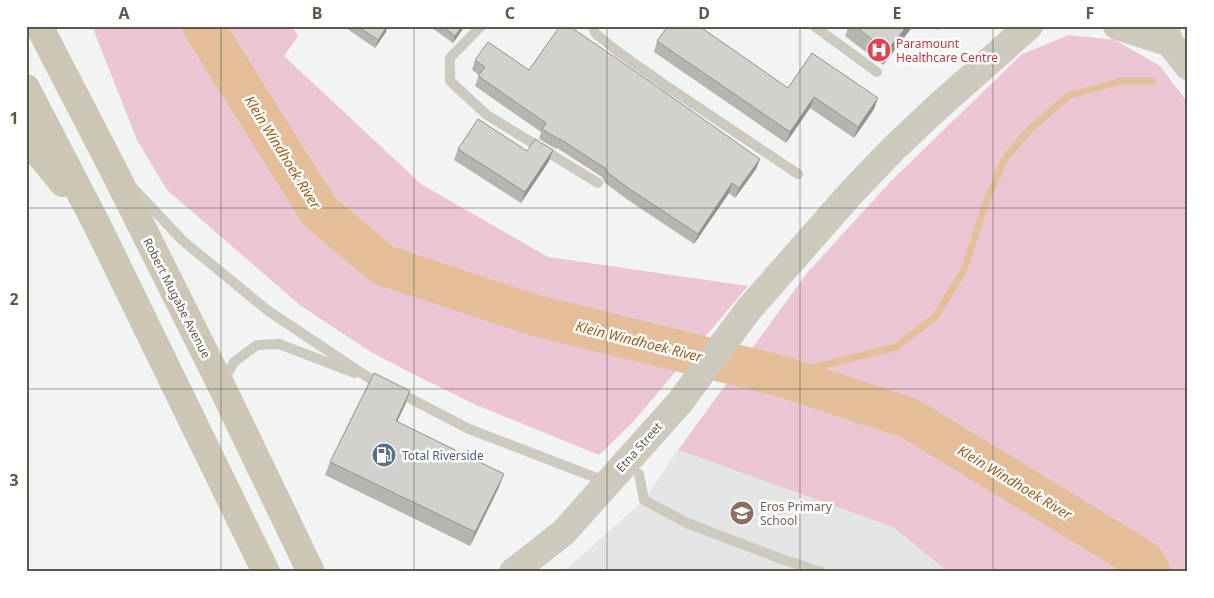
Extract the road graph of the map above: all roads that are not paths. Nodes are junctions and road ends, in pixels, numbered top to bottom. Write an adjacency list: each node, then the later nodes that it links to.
1 (39, 26): 12 (main road, Robert Mugabe Avenue)
2 (481, 26): 14 (lane)
3 (593, 26): 13 (lane)
4 (814, 26): 9 (lane)
5 (1029, 26): 19 (street, Etna Street)
6 (1117, 26): 7 (street)
7 (1162, 32): 8 (street)
8 (1188, 66)
9 (877, 72)
10 (26, 88): 15 (main road)
11 (26, 138): 15 (main road)
12 (108, 160): 16 (lane); 17 (main road, Robert Mugabe Avenue)
13 (798, 174)
14 (598, 183)
15 (98, 227): 21 (main road)
16 (372, 380): 17 (lane); 19 (lane)
17 (221, 385): 20 (main road, Robert Mugabe Avenue)
18 (639, 474): 25 (lane)
19 (608, 482): 24 (street, Etna Street)
20 (294, 536): 22 (main road, Robert Mugabe Avenue); 23 (main road)
21 (261, 568)
22 (311, 572)
23 (326, 572)
24 (513, 572)
25 (820, 572)

